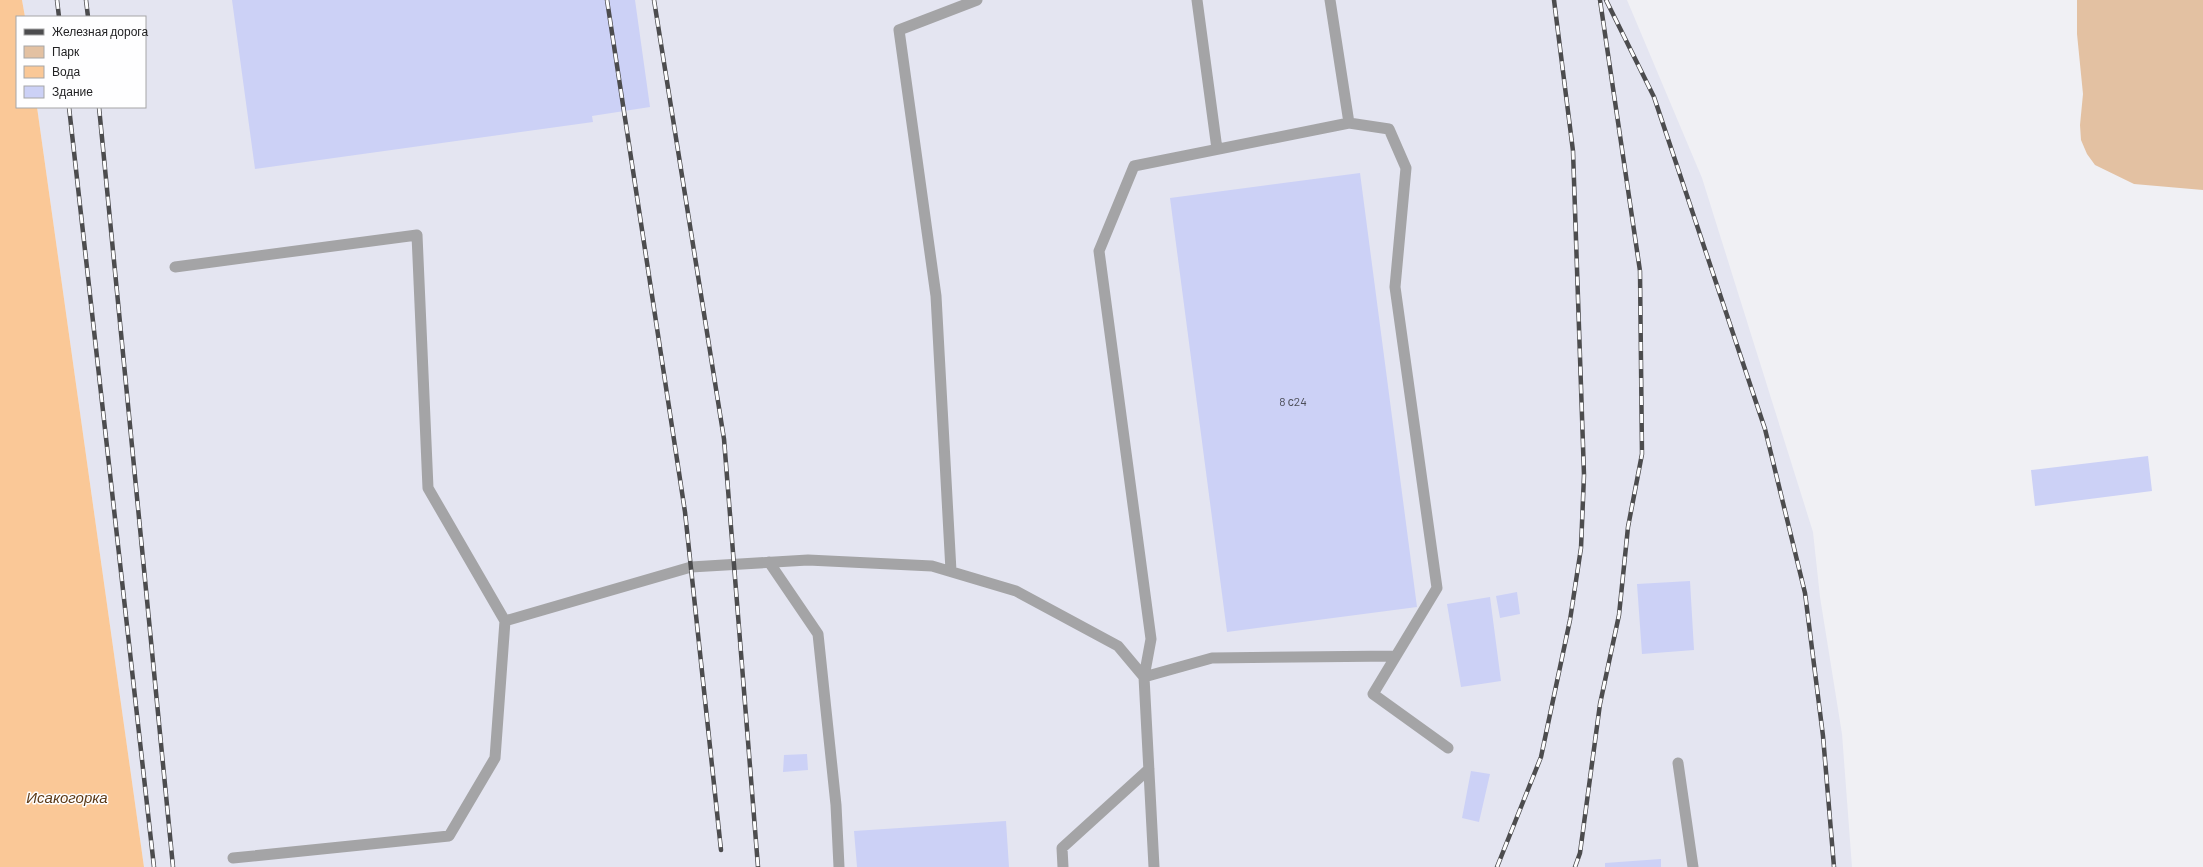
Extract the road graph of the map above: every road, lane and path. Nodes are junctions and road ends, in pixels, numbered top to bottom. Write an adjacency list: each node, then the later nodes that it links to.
1 (976, 0): 8 (lane)
2 (1197, 0): 5 (lane)
3 (1330, 0): 4 (lane)
4 (1349, 123): 5 (lane); 10 (lane)
5 (1217, 149): 11 (lane)
6 (175, 267): 9 (lane)
7 (768, 562): 8 (lane); 9 (lane); 16 (lane)
8 (950, 572): 11 (lane)
9 (504, 621): 15 (lane)
10 (1396, 656): 11 (lane); 12 (lane)
11 (1144, 677): 14 (lane)
12 (1448, 748)
13 (1678, 763): 19 (lane)
14 (1149, 769): 17 (lane); 18 (lane)
15 (233, 858)
16 (839, 867)
17 (1063, 867)
18 (1154, 867)
19 (1693, 867)

